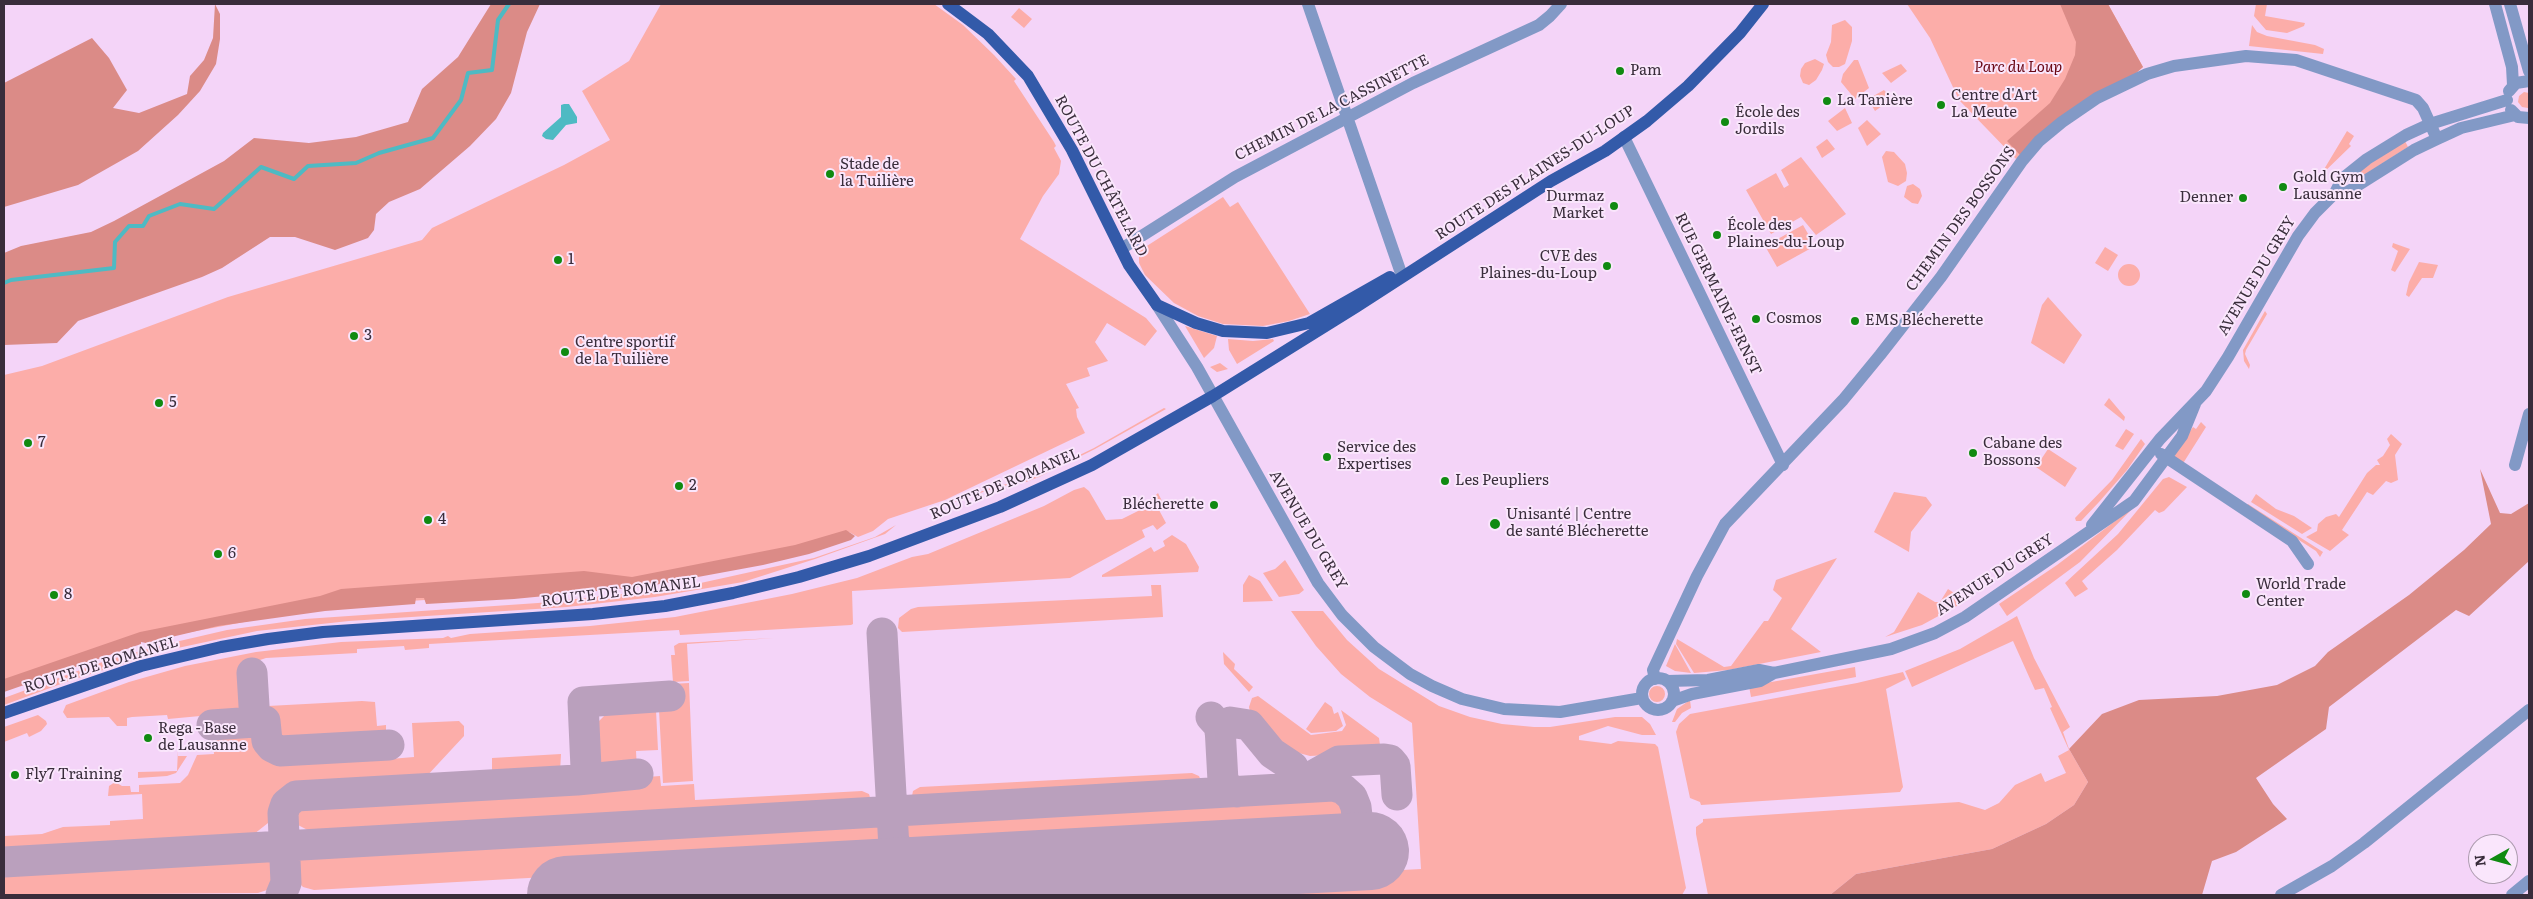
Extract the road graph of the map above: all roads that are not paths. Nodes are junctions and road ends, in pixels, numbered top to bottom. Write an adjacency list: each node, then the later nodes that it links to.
1 (948, 4): 20 (main road, ROUTE DU CHÂTELARD)
2 (1308, 4): 14 (street)
3 (1561, 4): 14 (street, CHEMIN DE LA CASSINETTE)
4 (1762, 4): 17 (main road, ROUTE DES PLAINES-DU-LOUP)
5 (2495, 4): 8 (street)
6 (2510, 4): 7 (street)
7 (2525, 37): 8 (street); 9 (street)
8 (2506, 42): 11 (street)
9 (2529, 71)
10 (2529, 80): 11 (street)
11 (2513, 85): 12 (street)
12 (2507, 100): 13 (street); 16 (street, AVENUE DU GREY)
13 (2515, 115): 15 (street); 18 (street, AVENUE DU GREY)
14 (1347, 118): 20 (street, CHEMIN DE LA CASSINETTE); 21 (street)
15 (2529, 118)
16 (2430, 124): 18 (street, CHEMIN DES BOSSONS); 19 (street, AVENUE DU GREY); 28 (street, CHEMIN DES BOSSONS)
17 (1624, 137): 21 (main road, ROUTE DES PLAINES-DU-LOUP); 28 (street, RUE GERMAINE-ERNST)
18 (2437, 139): 19 (street, AVENUE DU GREY)
19 (2335, 193): 24 (street, AVENUE DU GREY)
20 (1121, 250): 22 (main road, ROUTE DU CHÂTELARD)
21 (1402, 276): 22 (main road, ROUTE DES PLAINES-DU-LOUP); 23 (main road, ROUTE DES PLAINES-DU-LOUP)
22 (1157, 305): 23 (street, AVENUE DU GREY)
23 (1213, 396): 34 (street, AVENUE DU GREY); 37 (main road, ROUTE DE ROMANEL)
24 (2195, 404): 26 (street, AVENUE DU GREY); 27 (street, AVENUE DU GREY)
25 (2529, 414): 29 (street)
26 (2153, 448): 27 (street); 30 (street, AVENUE DU GREY)
27 (2166, 458): 30 (street, AVENUE DU GREY); 31 (street)
28 (1783, 464): 33 (street, CHEMIN DES BOSSONS)
29 (2515, 465)
30 (2084, 534): 32 (street, AVENUE DU GREY)
31 (2308, 564)
32 (1774, 673): 33 (street, AVENUE DU GREY); 35 (street, AVENUE DU GREY)
33 (1661, 680): 34 (street); 35 (street)
34 (1642, 698): 35 (street)
35 (1672, 702)
36 (2529, 710): 39 (street)
37 (4, 713)
38 (2529, 881): 40 (street)
39 (2281, 895)
40 (2512, 895)

